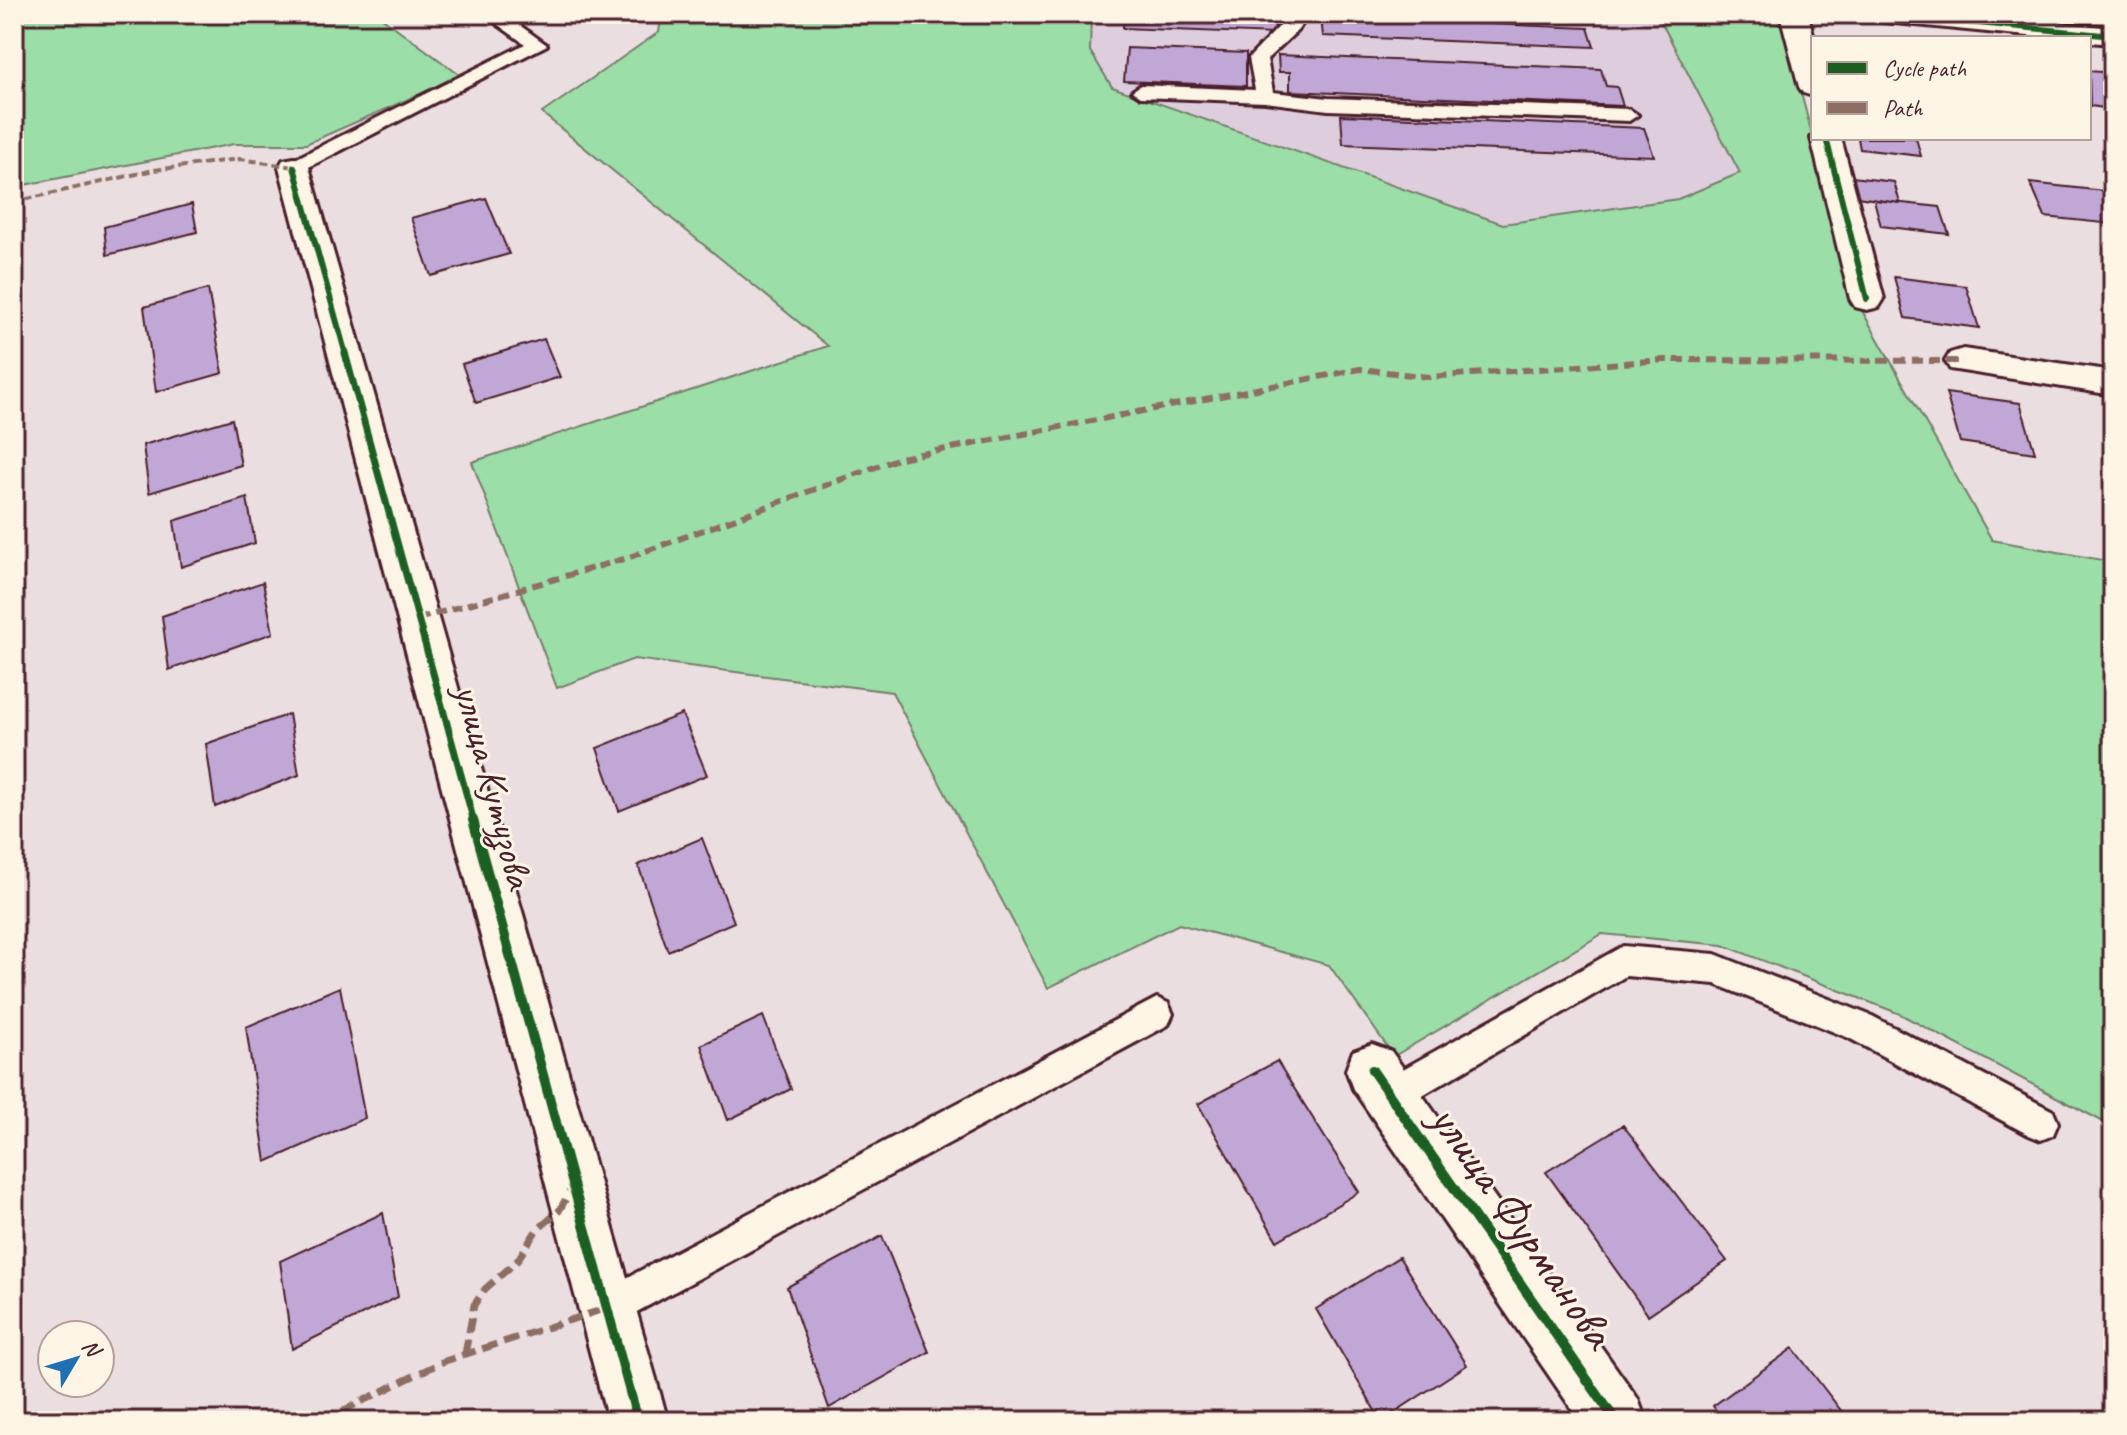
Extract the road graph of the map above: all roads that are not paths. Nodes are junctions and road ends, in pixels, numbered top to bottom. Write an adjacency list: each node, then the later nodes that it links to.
1 (492, 14): 12 (lane)
2 (1300, 14): 9 (lane)
3 (1794, 14): 7 (street)
4 (1885, 14): 5 (street)
5 (1930, 16): 6 (street)
6 (2113, 36)
7 (1811, 79)
8 (1141, 91): 9 (lane)
9 (1265, 96): 10 (lane)
10 (1629, 115)
11 (1827, 140): 13 (street)
12 (294, 167): 19 (street, улица Кутузова)
13 (1867, 299)
14 (1963, 361): 15 (street)
15 (2113, 383)
16 (1157, 1014): 19 (lane)
17 (1381, 1082): 18 (lane); 21 (street, улица Фурманова)
18 (2041, 1123)
19 (607, 1308): 20 (street, улица Кутузова)
20 (638, 1421)
21 (1616, 1421)

